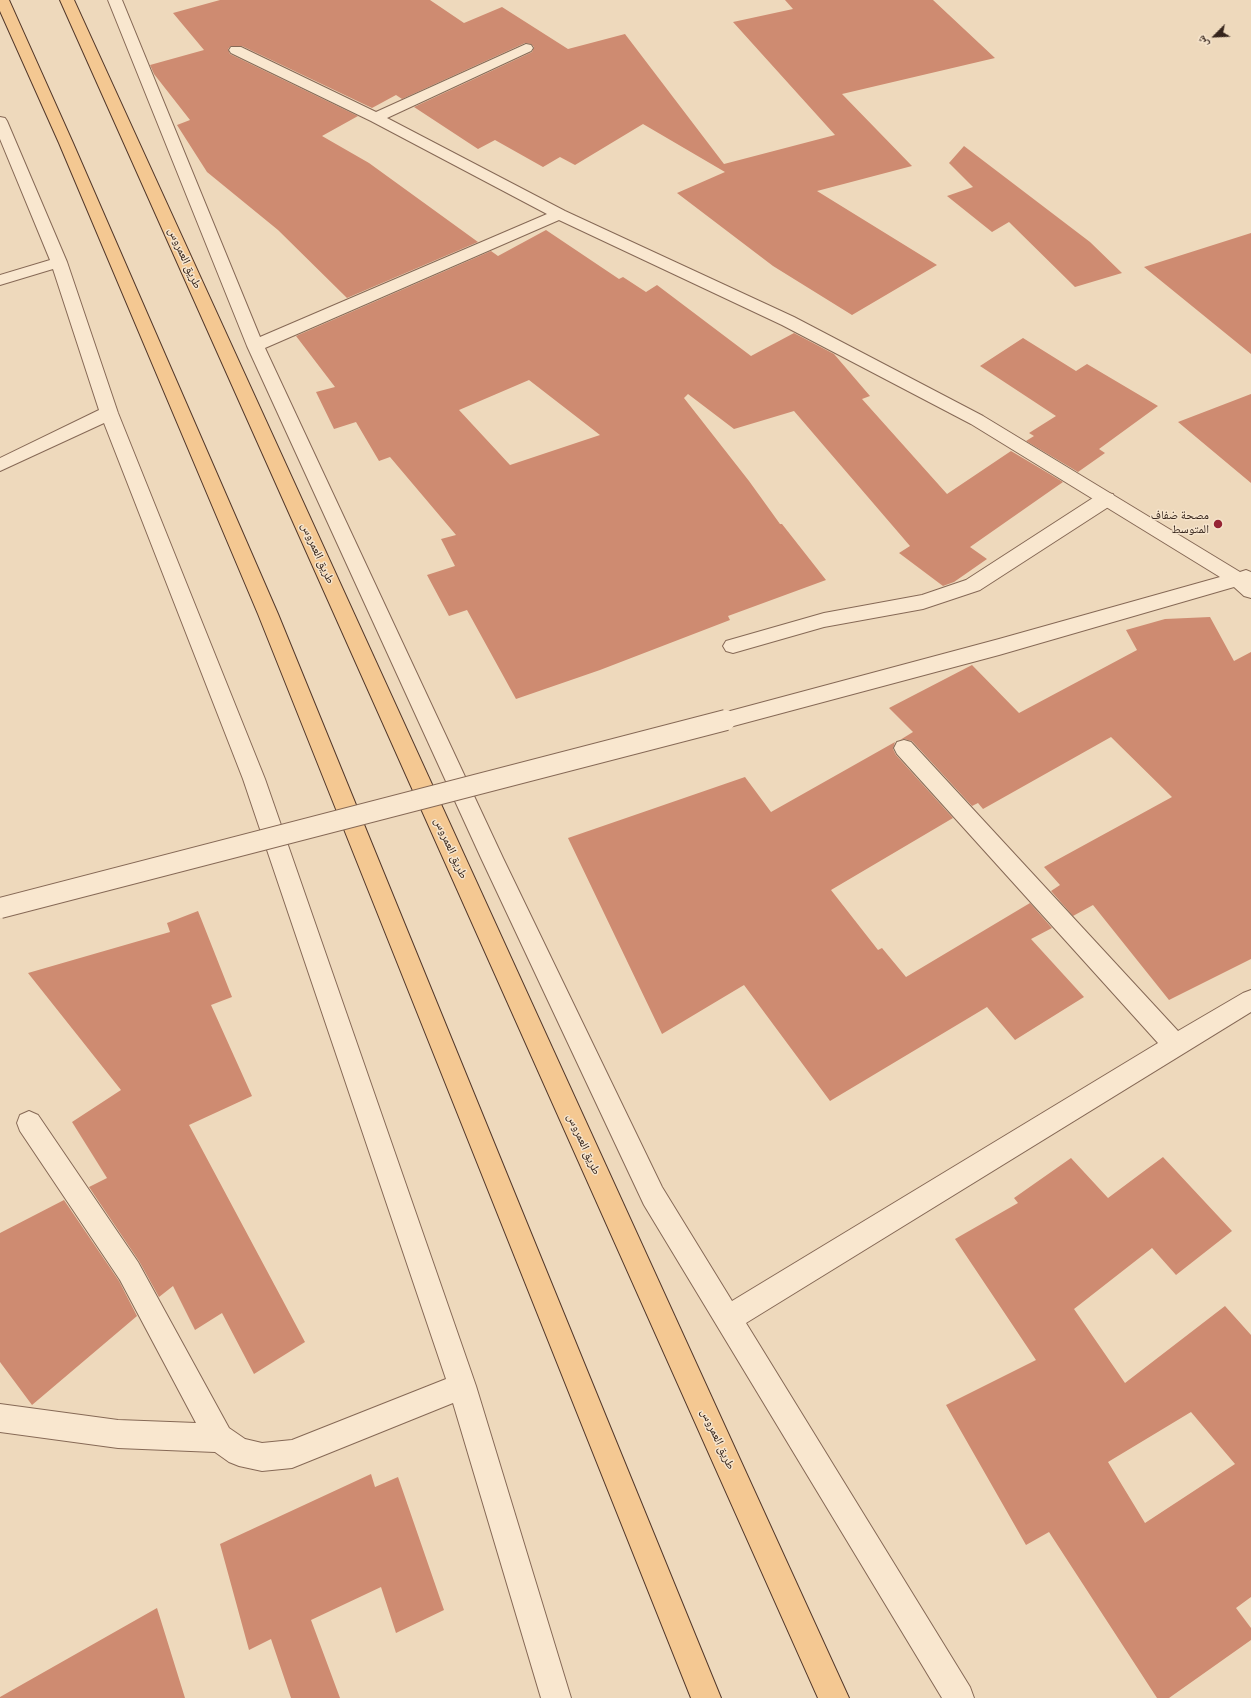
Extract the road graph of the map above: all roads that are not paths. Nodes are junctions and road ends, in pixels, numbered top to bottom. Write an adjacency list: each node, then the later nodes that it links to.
1 (2, 0): 27 (main road)
2 (67, 0): 28 (main road, طريق العمروس)
3 (115, 0): 11 (street)
4 (526, 48): 6 (street)
5 (236, 50): 6 (street)
6 (376, 118): 8 (street)
7 (0, 121): 9 (street)
8 (559, 214): 11 (street); 14 (street)
9 (59, 262): 10 (street); 12 (street)
10 (0, 280)
11 (255, 346): 22 (street)
12 (109, 413): 13 (street); 23 (street)
13 (0, 465)
14 (1106, 499): 15 (street); 16 (street)
15 (1246, 582): 18 (street, bridge)
16 (734, 646)
17 (904, 748): 20 (street)
18 (0, 908)
19 (1251, 1000): 20 (street)
20 (1175, 1045): 22 (street)
21 (30, 1123): 25 (street)
22 (728, 1319): 29 (street)
23 (462, 1386): 25 (street); 26 (street)
24 (0, 1418): 25 (street)
25 (219, 1438)
26 (556, 1698)
27 (706, 1698)
28 (834, 1698)
29 (959, 1698)

